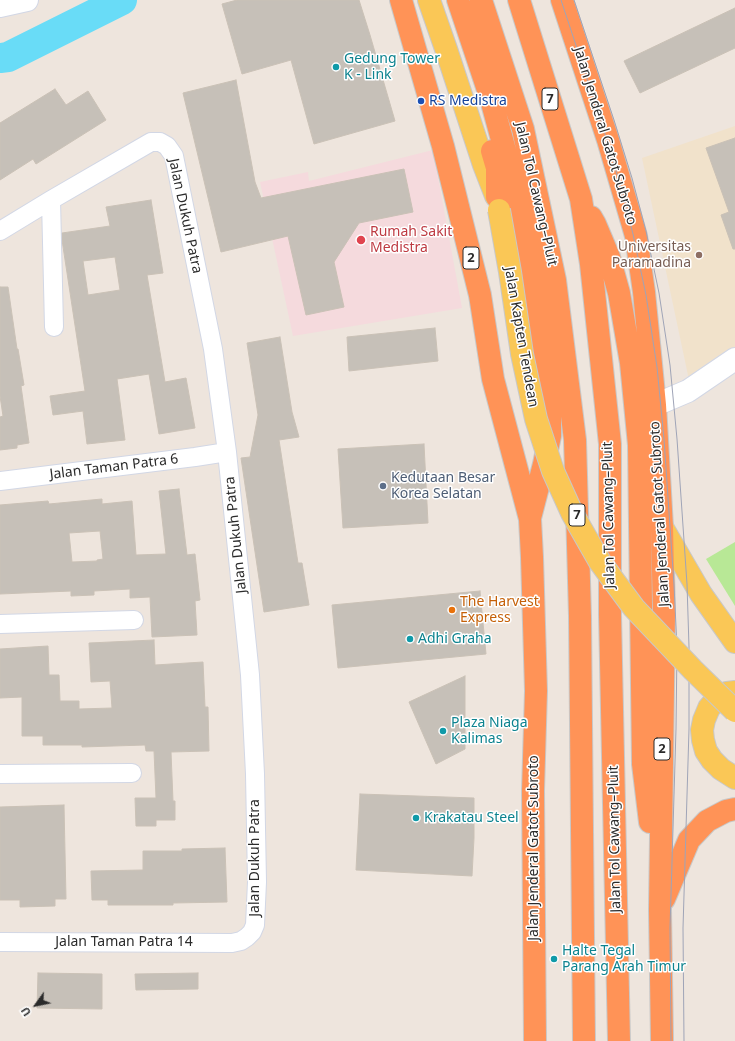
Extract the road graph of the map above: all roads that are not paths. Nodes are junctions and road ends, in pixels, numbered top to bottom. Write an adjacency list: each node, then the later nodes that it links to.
1 (27, 0): 9 (street)
2 (401, 0): 19 (highway, Jalan Jenderal Gatot Subroto / 2)
3 (429, 0): 12 (main road)
4 (445, 0): 12 (highway)
5 (458, 0): 19 (highway)
6 (481, 0): 35 (highway, Jalan Tol Cawang–Pluit / 7)
7 (519, 0): 10 (highway, Jalan Tol Cawang–Pluit / 7)
8 (562, 0): 16 (highway, Jalan Jenderal Gatot Subroto / 2)
9 (0, 6)
10 (581, 199): 30 (highway); 36 (highway, Jalan Tol Cawang–Pluit / 7)
11 (51, 200): 13 (street); 14 (street); 17 (street, Jalan Dukuh Patra)
12 (498, 204): 25 (main road, Jalan Kapten Tendean, bridge)
13 (0, 232)
14 (54, 327)
15 (735, 359): 16 (street)
16 (655, 405): 20 (highway, Jalan Jenderal Gatot Subroto / 2)
17 (227, 452): 18 (street, Jalan Taman Patra 6); 32 (street, Jalan Dukuh Patra)
18 (0, 481)
19 (530, 519): 34 (highway, Jalan Jenderal Gatot Subroto / 2)
20 (662, 527): 23 (main road); 30 (highway, Jalan Jenderal Gatot Subroto / 2)
21 (134, 620): 22 (street)
22 (0, 624)
23 (735, 642)
24 (735, 692): 28 (main road)
25 (735, 711)
26 (132, 773): 27 (street)
27 (0, 774)
28 (735, 778)
29 (735, 809): 31 (highway)
30 (660, 884): 31 (highway, Jalan Jenderal Gatot Subroto / 2)
31 (660, 910): 37 (highway, Jalan Jenderal Gatot Subroto / 2)
32 (247, 937): 33 (street, Jalan Taman Patra 14)
33 (0, 942)
34 (535, 1041)
35 (584, 1041)
36 (619, 1041)
37 (662, 1041)

